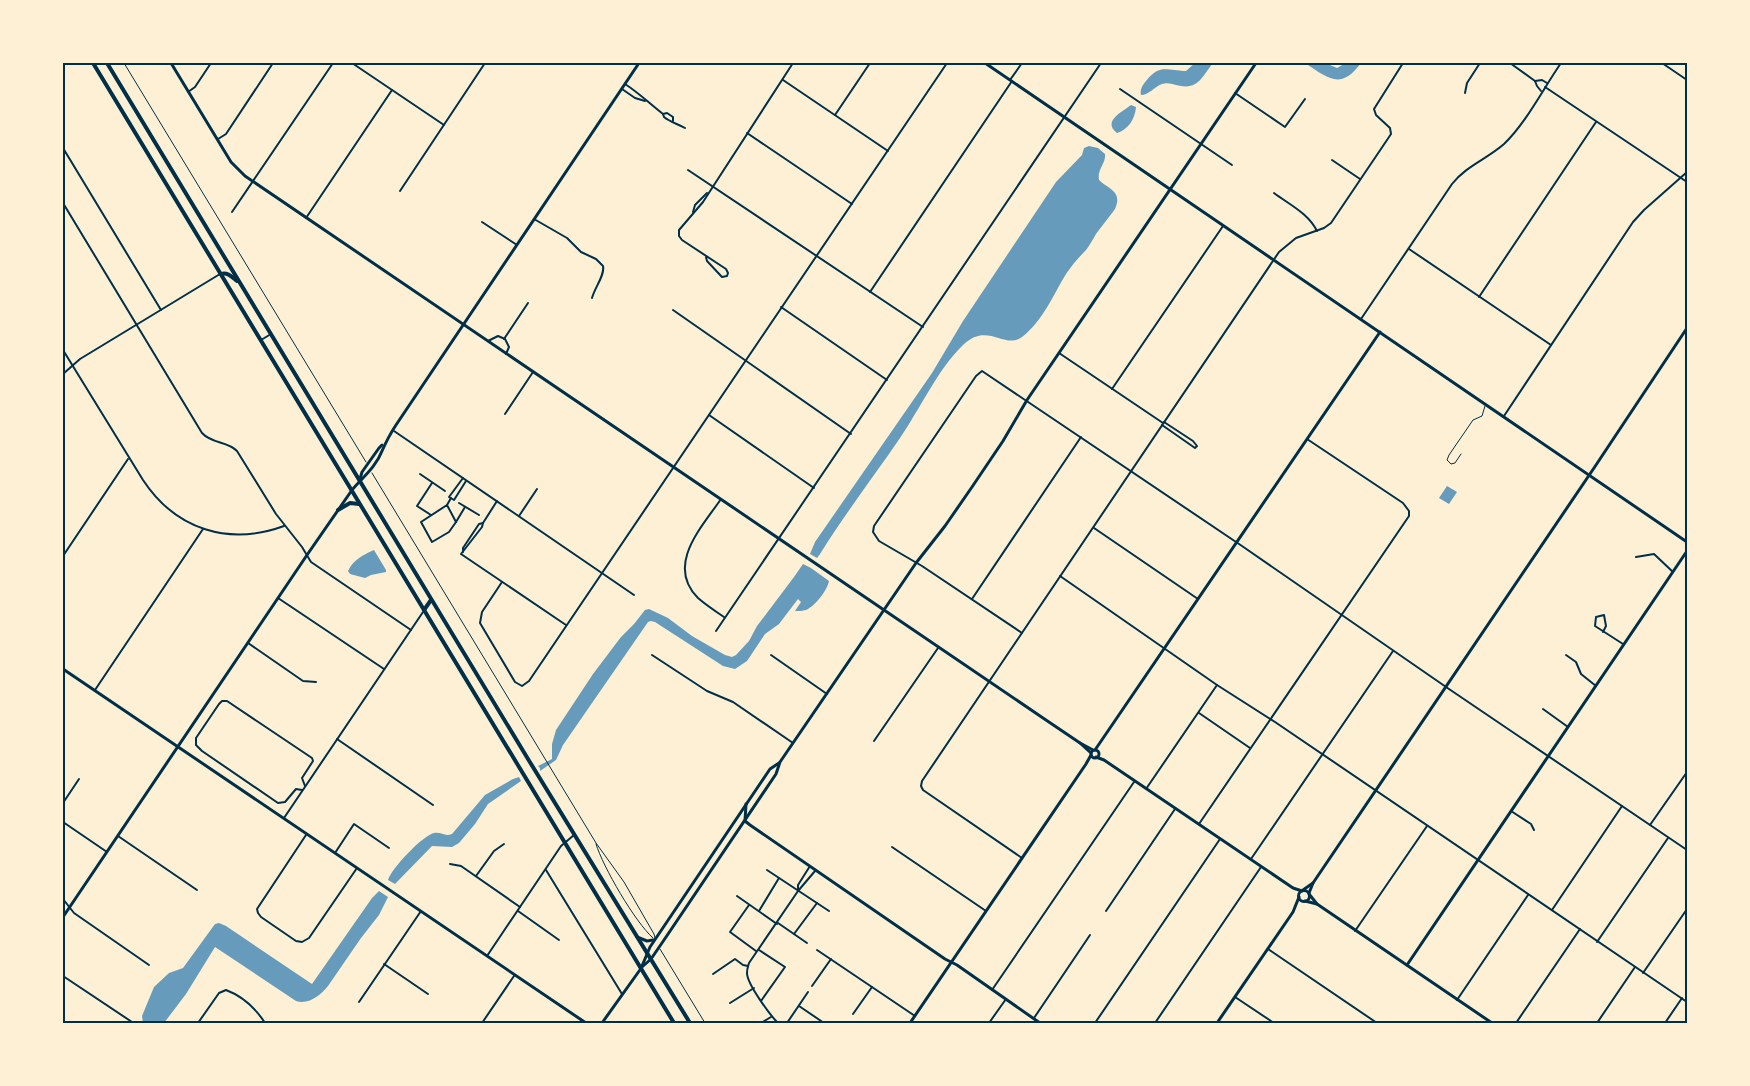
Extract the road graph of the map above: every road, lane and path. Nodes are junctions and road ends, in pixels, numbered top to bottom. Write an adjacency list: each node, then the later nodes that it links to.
1 (93, 63): 74 (highway)
2 (107, 63): 75 (highway)
3 (124, 63): 116 (lane)
4 (171, 63): 34 (street)
5 (211, 63): 34 (street)
6 (273, 63): 45 (street)
7 (333, 63): 55 (street)
8 (352, 63): 32 (street)
9 (485, 63): 42 (street)
10 (639, 63): 28 (street)
11 (793, 63): 23 (street)
12 (870, 63): 39 (street)
13 (947, 63): 48 (street)
14 (985, 63): 25 (street)
15 (1022, 63): 25 (street)
16 (1101, 63): 40 (street)
17 (1256, 63): 35 (street)
18 (1403, 63): 54 (street)
19 (1480, 63): 36 (street)
20 (1510, 63): 26 (street)
21 (1560, 63): 27 (street)
22 (1662, 63): 24 (street)
23 (782, 80): 39 (street); 44 (street)
24 (1687, 80)
25 (1011, 81): 40 (street); 76 (street)
26 (1535, 81): 27 (street); 33 (street)
27 (1547, 83): 29 (street)
28 (625, 84): 30 (street); 38 (street)
29 (1545, 87): 33 (street); 41 (street)
30 (622, 89): 38 (street); 65 (street)
31 (1120, 89): 46 (street)
32 (392, 90): 42 (street); 64 (street)
33 (1542, 91): 70 (street)
34 (188, 92): 45 (street)
35 (1235, 93): 37 (street); 46 (street)
36 (1465, 93)
37 (1305, 99)
38 (645, 101): 43 (street)
39 (835, 115): 48 (street)
40 (1065, 117): 58 (street); 86 (street)
41 (1596, 122): 53 (street); 77 (street)
42 (444, 125): 59 (street)
43 (685, 128)
44 (747, 133): 57 (street); 62 (street)
45 (218, 139): 55 (street)
46 (1201, 144): 50 (street); 58 (street)
47 (63, 148): 81 (street)
48 (888, 151): 62 (street)
49 (1332, 160): 54 (street)
50 (1232, 165)
51 (688, 170): 57 (street)
52 (1687, 172): 53 (street)
53 (1680, 178): 56 (street); 93 (street)
54 (1360, 179): 68 (street)
55 (254, 182): 63 (street); 64 (street)
56 (1687, 182)
57 (712, 186): 71 (street); 72 (street)
58 (1170, 190): 67 (street); 95 (street)
59 (400, 191)
60 (1274, 193): 68 (street)
61 (63, 203): 84 (street)
62 (852, 204): 71 (street)
63 (232, 212)
64 (306, 218): 85 (street)
65 (534, 219): 69 (street); 78 (street)
66 (482, 222): 69 (street)
67 (1223, 226): 73 (street); 102 (street)
68 (1317, 231): 73 (street)
69 (517, 245): 85 (street)
70 (1408, 248): 77 (street); 83 (street)
71 (816, 256): 76 (street); 80 (street)
72 (706, 257): 72 (street)
73 (1275, 260): 83 (street); 108 (street)
74 (221, 274): 75 (highway); 81 (street); 91 (highway)
75 (242, 286): 89 (highway)
76 (870, 292): 86 (street)
77 (1479, 297): 93 (street)
78 (592, 298)
79 (528, 303): 90 (street)
80 (781, 308): 97 (street); 101 (street)
81 (161, 310): 84 (street)
82 (673, 310): 97 (street)
83 (1361, 319): 88 (street)
84 (137, 325): 98 (street); 142 (street)
85 (463, 325): 92 (street); 109 (street)
86 (923, 327): 101 (street)
87 (1687, 328): 121 (street)
88 (1380, 332): 104 (street); 112 (street)
89 (271, 334): 91 (street); 123 (highway)
90 (504, 339): 92 (street); 96 (street)
91 (261, 340): 128 (highway)
92 (488, 341): 96 (street)
93 (1551, 345): 107 (street)
94 (63, 350): 98 (street)
95 (1059, 353): 102 (street); 103 (street)
96 (506, 354): 99 (street)
97 (744, 361): 106 (street); 110 (street)
98 (72, 365): 100 (street); 115 (street)
99 (533, 372): 105 (street); 117 (street)
100 (63, 374)
101 (887, 380): 110 (street)
102 (1112, 389): 108 (street)
103 (1027, 400): 111 (street); 152 (street); 152 (street)
104 (1486, 404): 107 (street); 114 (lane)
105 (505, 414)
106 (709, 415): 117 (street); 126 (street)
107 (1503, 416): 121 (street)
108 (1164, 422): 108 (street); 119 (street)
109 (392, 430): 113 (street); 122 (street)
110 (851, 434): 126 (street)
111 (1082, 437): 119 (street); 159 (street)
112 (1307, 439): 147 (street); 164 (street)
113 (384, 444): 116 (street); 118 (street)
114 (1461, 454)
115 (129, 458): 144 (street); 150 (street)
116 (368, 464): 118 (lane); 123 (street)
117 (673, 468): 131 (street); 153 (street)
118 (370, 469): 123 (street); 229 (lane)
119 (1131, 471): 143 (street); 147 (street)
120 (420, 474): 125 (street)
121 (1589, 475): 146 (street); 185 (street)
122 (463, 478): 124 (street); 130 (street)
123 (359, 481): 128 (street); 161 (highway)
124 (467, 481): 130 (street); 132 (street)
125 (432, 483): 129 (street); 138 (street)
126 (814, 488): 145 (street)
127 (537, 489): 140 (street)
128 (352, 490): 134 (highway); 137 (street)
129 (445, 491)
130 (451, 498): 135 (street)
131 (720, 499): 145 (street); 165 (street)
132 (497, 501): 140 (street); 156 (street)
133 (459, 503): 136 (street)
134 (359, 504): 137 (highway); 162 (highway)
135 (447, 505): 138 (street); 141 (street)
136 (465, 507): 139 (street); 141 (street)
137 (338, 510): 149 (street)
138 (431, 515): 141 (street)
139 (478, 515)
140 (519, 516): 153 (street)
141 (456, 522)
142 (284, 526): 144 (street); 149 (street)
143 (1094, 527): 155 (street); 160 (street)
144 (203, 529): 186 (street)
145 (779, 539): 163 (street); 165 (street)
146 (1687, 542)
147 (1237, 543): 160 (street); 164 (street)
148 (1687, 551): 154 (street)
149 (307, 555): 158 (street); 167 (street)
150 (63, 556)
151 (1636, 557): 154 (street)
152 (916, 563): 159 (street); 163 (street)
153 (602, 572): 157 (street); 166 (street)
154 (1673, 572): 172 (street)
155 (1060, 576): 170 (street); 174 (street)
156 (502, 582): 166 (street); 166 (street)
157 (634, 595)
158 (279, 598): 171 (street); 180 (street)
159 (972, 598): 170 (street)
160 (1198, 599): 174 (street)
161 (431, 600): 162 (highway); 224 (highway)
162 (424, 610): 167 (street); 228 (highway)
163 (884, 610): 173 (street); 187 (street)
164 (1341, 615): 175 (street); 190 (street)
165 (725, 618): 168 (street)
166 (566, 625)
167 (411, 630): 180 (street)
168 (716, 631)
169 (1603, 632): 169 (street); 172 (street)
170 (1022, 633): 181 (street)
171 (248, 644): 182 (street); 195 (street)
172 (1624, 644): 184 (street)
173 (938, 648): 181 (street); 193 (street)
174 (1165, 648): 183 (street); 197 (street)
175 (1393, 651): 185 (street); 198 (street)
176 (652, 655): 194 (street)
177 (1566, 655): 184 (street)
178 (771, 656): 187 (street)
179 (63, 669): 186 (street)
180 (384, 669): 192 (street)
181 (988, 681): 197 (street); 236 (street)
182 (316, 682)
183 (1217, 685): 189 (street); 190 (street)
184 (1596, 686): 191 (street)
185 (1446, 687): 199 (street); 209 (street)
186 (95, 690): 195 (street)
187 (827, 694): 194 (street)
188 (1543, 709): 191 (street)
189 (1198, 712): 196 (street); 207 (street)
190 (1270, 719): 196 (street); 198 (street)
191 (1568, 727): 199 (street)
192 (337, 739): 203 (street); 212 (street)
193 (874, 741)
194 (793, 744): 200 (street)
195 (179, 747): 216 (street); 225 (street)
196 (1250, 748): 219 (street)
197 (1095, 753): 205 (street); 236 (street)
198 (1322, 755): 209 (street); 237 (street)
199 (1548, 756): 213 (street); 215 (street)
200 (780, 762): 211 (street); 217 (street)
201 (308, 768): 203 (street); 206 (street); 208 (street)
202 (1687, 772): 220 (street)
203 (313, 774): 206 (street)
204 (79, 779): 210 (street)
205 (1135, 781): 207 (street); 308 (street)
206 (305, 786): 208 (street)
207 (1146, 789): 214 (street)
208 (303, 790): 216 (street)
209 (1375, 791): 221 (street); 248 (street)
210 (63, 803)
211 (747, 804): 217 (street); 274 (street)
212 (433, 805)
213 (1622, 806): 220 (street); 266 (street)
214 (1176, 809): 219 (street); 271 (street)
215 (1511, 811): 222 (street); 238 (street)
216 (284, 818): 223 (street)
217 (745, 821): 240 (street); 278 (street)
218 (63, 822): 234 (street)
219 (1199, 824): 227 (street)
220 (1650, 825): 226 (street)
221 (1427, 826): 238 (street); 277 (street)
222 (1534, 830)
223 (307, 834): 235 (street); 242 (street)
224 (574, 835): 228 (street); 281 (highway)
225 (118, 836): 234 (street); 250 (street)
226 (1668, 838): 233 (street); 284 (street)
227 (1220, 839): 237 (street); 341 (street)
228 (565, 842): 243 (street); 299 (highway)
229 (596, 843): 283 (lane); 283 (lane)
230 (504, 844): 246 (street)
231 (892, 847): 265 (street)
232 (389, 848): 235 (street)
233 (1687, 850)
234 (107, 852): 262 (street)
235 (334, 853): 242 (street)
236 (1022, 858): 265 (street)
237 (1251, 859): 241 (street)
238 (1477, 860): 254 (street); 297 (street)
239 (450, 864): 246 (street)
240 (810, 866): 245 (street); 251 (street)
241 (1261, 867): 249 (street); 342 (street)
242 (357, 868): 267 (street)
243 (546, 870): 263 (street); 311 (street)
244 (767, 870): 247 (street)
245 (816, 870): 251 (street); 294 (street)
246 (476, 876): 263 (street)
247 (779, 878): 251 (street); 269 (street)
248 (1313, 883): 252 (street); 253 (street)
249 (1293, 888): 252 (street); 256 (street)
250 (197, 890)
251 (798, 891): 259 (street); 275 (street)
252 (1302, 891): 253 (street); 256 (street)
253 (1309, 894): 258 (street); 260 (street)
254 (1529, 894): 266 (street); 315 (street)
255 (737, 896): 261 (street)
256 (1299, 896): 258 (street); 272 (street)
257 (63, 899): 262 (street)
258 (1304, 901): 260 (street); 272 (street)
259 (817, 903): 270 (street); 279 (street)
260 (1317, 904): 277 (street)
261 (749, 905): 269 (street); 289 (street)
262 (70, 907): 273 (street); 296 (street)
263 (520, 907): 268 (street)
264 (1687, 909): 301 (street)
265 (986, 910): 294 (street)
266 (1552, 910): 276 (street)
267 (421, 911): 291 (street); 295 (street)
268 (518, 911): 282 (street); 291 (street)
269 (759, 911): 275 (street)
270 (829, 911)
271 (1106, 911)
272 (1293, 912): 287 (street)
273 (63, 917)
274 (667, 921): 278 (street); 283 (street)
275 (777, 923): 279 (street); 289 (street)
276 (1580, 929): 284 (street); 347 (street)
277 (1355, 931): 297 (street)
278 (669, 934): 286 (street)
279 (794, 934): 285 (street)
280 (1090, 935): 324 (street)
281 (636, 936): 283 (street); 290 (highway)
282 (559, 940)
283 (655, 940): 290 (street)
284 (1598, 942): 300 (street)
285 (807, 943)
286 (659, 947): 292 (street); 333 (lane)
287 (1268, 949): 312 (street); 345 (street)
288 (818, 950): 293 (street)
289 (758, 951): 298 (street); 316 (street)
290 (647, 953): 292 (highway); 299 (street)
291 (487, 956): 303 (street)
292 (651, 959): 299 (street); 332 (highway)
293 (831, 959): 305 (street); 306 (street)
294 (951, 963): 308 (street); 322 (street)
295 (384, 964): 310 (street); 317 (street)
296 (149, 965)
297 (1407, 965): 315 (street)
298 (748, 966): 302 (street); 307 (street)
299 (642, 967): 311 (street); 331 (highway)
300 (1635, 967): 301 (street); 348 (street)
301 (1643, 973): 314 (street)
302 (713, 974)
303 (515, 975): 328 (street); 329 (street)
304 (63, 976): 325 (street)
305 (812, 986)
306 (872, 987): 321 (street); 322 (street)
307 (754, 988): 316 (street); 319 (street)
308 (992, 990): 313 (street)
309 (808, 992): 320 (street)
310 (428, 994)
311 (622, 994): 330 (street)
312 (1235, 997): 343 (street); 344 (street)
313 (1006, 999): 324 (street); 339 (street)
314 (1682, 999): 318 (street); 349 (street)
315 (1457, 1000): 346 (street)
316 (761, 1001): 323 (street)
317 (359, 1002)
318 (1687, 1002)
319 (730, 1003)
320 (799, 1006): 336 (street); 337 (street)
321 (853, 1014)
322 (915, 1016): 338 (street)
323 (771, 1017): 334 (street); 335 (street)
324 (1034, 1018): 340 (street)
325 (132, 1022)
326 (198, 1023): 327 (street)
327 (266, 1023)
328 (482, 1023)
329 (586, 1023)
330 (602, 1023)
331 (674, 1023)
332 (690, 1023)
333 (705, 1023)
334 (761, 1023)
335 (778, 1023)
336 (787, 1023)
337 (824, 1023)
338 (910, 1023)
339 (989, 1023)
340 (1040, 1023)
341 (1095, 1023)
342 (1155, 1023)
343 (1217, 1023)
344 (1274, 1023)
345 (1377, 1023)
346 (1492, 1023)
347 (1516, 1023)
348 (1597, 1023)
349 (1665, 1023)

